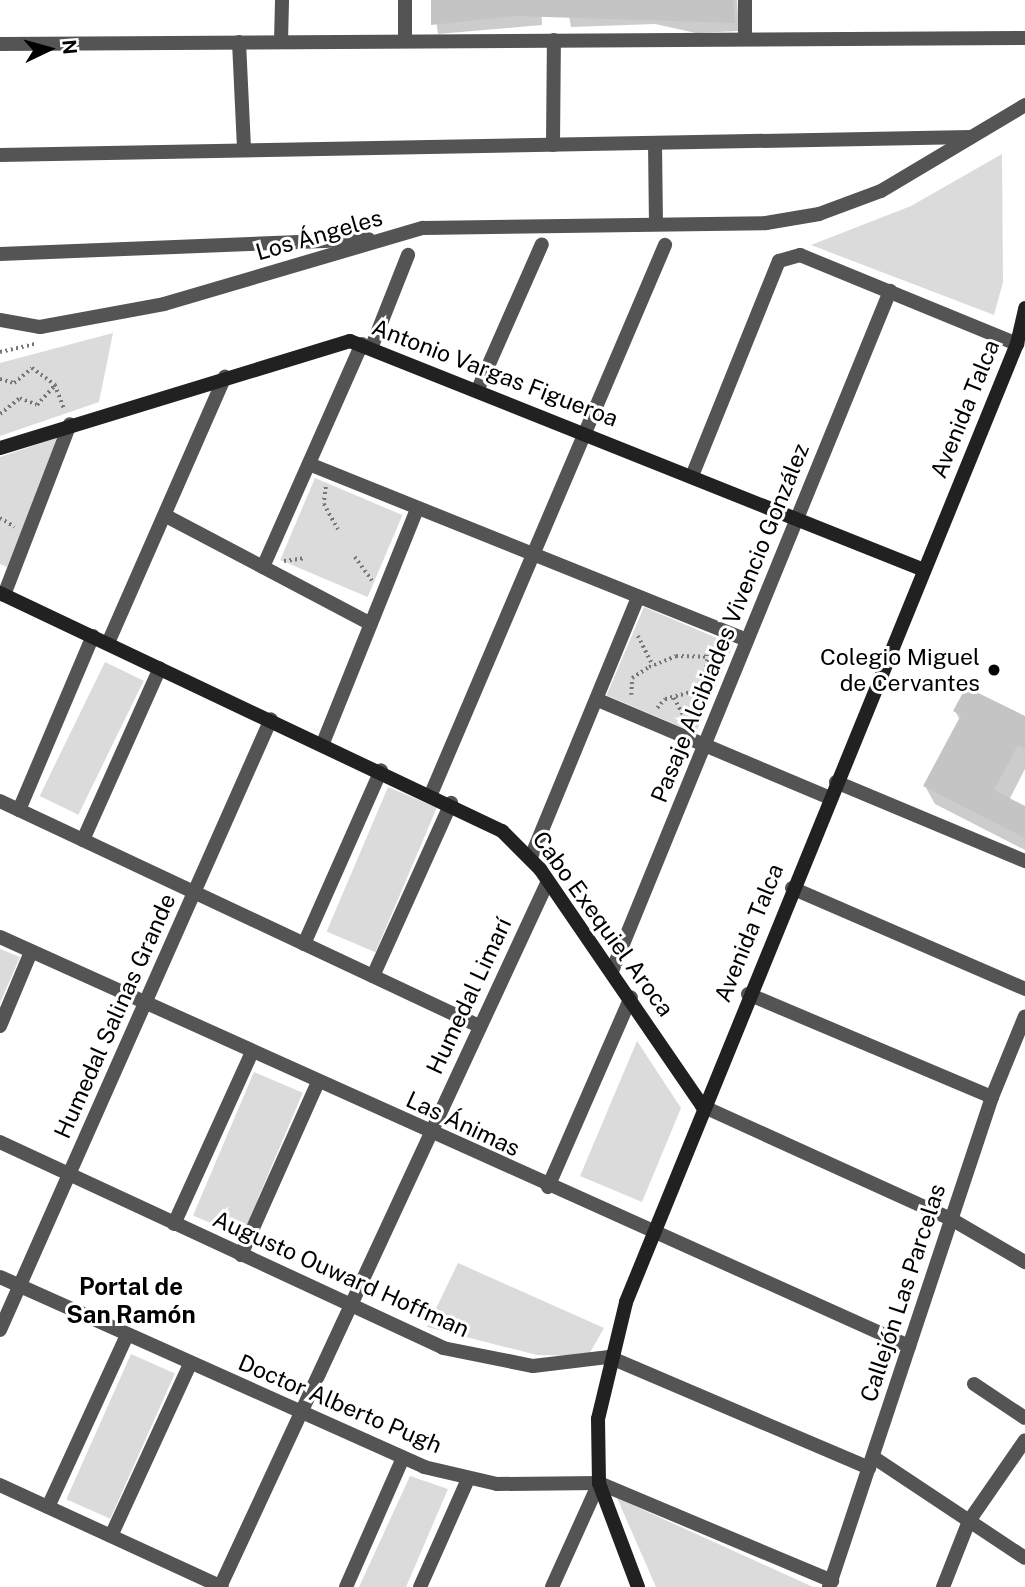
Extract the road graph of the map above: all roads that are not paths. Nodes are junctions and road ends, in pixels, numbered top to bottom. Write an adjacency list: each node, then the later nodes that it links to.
1 (282, 0): 9 (street)
2 (405, 0): 7 (street)
3 (745, 0): 5 (street)
4 (1025, 38): 5 (street)
5 (745, 39): 6 (street)
6 (555, 40): 7 (street); 14 (street)
7 (405, 41): 9 (street)
8 (239, 42): 9 (street); 10 (street); 15 (street)
9 (281, 42)
10 (0, 44)
11 (1025, 105): 12 (street, Los Ángeles)
12 (973, 137): 13 (street); 17 (street, Los Ángeles)
13 (654, 143): 14 (street); 17 (street)
14 (553, 145): 15 (street)
15 (244, 150): 16 (street)
16 (0, 155)
17 (656, 222): 18 (street, Los Ángeles)
18 (395, 237): 21 (street); 25 (street, Los Ángeles)
19 (542, 244): 29 (street)
20 (665, 245): 31 (street)
21 (0, 254)
22 (408, 256): 27 (street)
23 (890, 291): 26 (street); 34 (street); 37 (street, Pasaje Alcibiades Vivencio González)
24 (1025, 307): 26 (street, Avenida Talca)
25 (0, 320)
26 (1017, 344): 40 (street, Avenida Talca)
27 (367, 345): 28 (street, Antonio Vargas Figueroa); 29 (street, Antonio Vargas Figueroa); 33 (street)
28 (225, 377): 30 (street, Antonio Vargas Figueroa); 36 (street)
29 (478, 389): 31 (street, Antonio Vargas Figueroa)
30 (70, 424): 32 (street, Antonio Vargas Figueroa); 41 (street)
31 (582, 431): 34 (street, Antonio Vargas Figueroa); 38 (street)
32 (0, 448)
33 (309, 464): 35 (street); 39 (street)
34 (692, 476): 37 (street, Antonio Vargas Figueroa)
35 (417, 509): 38 (street); 43 (street)
36 (168, 517): 39 (street); 46 (street)
37 (797, 518): 40 (street, Antonio Vargas Figueroa); 45 (street, Pasaje Alcibiades Vivencio González)
38 (532, 552): 42 (street); 54 (street)
39 (263, 568): 43 (street)
40 (923, 570): 53 (street, Avenida Talca)
41 (2, 594): 44 (street, Cabo Exequiel Aroca)
42 (636, 604): 45 (street); 48 (street)
43 (371, 624): 50 (street)
44 (93, 636): 46 (street, Cabo Exequiel Aroca); 58 (street)
45 (747, 640): 51 (street, Pasaje Alcibiades Vivencio González)
46 (108, 643): 47 (street, Cabo Exequiel Aroca)
47 (160, 668): 49 (street, Cabo Exequiel Aroca); 59 (street)
48 (598, 700): 51 (street); 60 (street)
49 (271, 719): 50 (street, Cabo Exequiel Aroca); 64 (street, Humedal Salinas Grande)
50 (323, 743): 52 (street, Cabo Exequiel Aroca)
51 (705, 745): 55 (street); 68 (street, Pasaje Alcibiades Vivencio González)
52 (381, 770): 54 (street, Cabo Exequiel Aroca); 66 (street)
53 (836, 782): 55 (street, Avenida Talca); 61 (street)
54 (431, 794): 57 (street, Cabo Exequiel Aroca)
55 (830, 797): 63 (street, Avenida Talca)
56 (0, 801): 58 (street)
57 (451, 803): 60 (street, Cabo Exequiel Aroca); 69 (street)
58 (19, 810): 59 (street)
59 (83, 840): 64 (street)
60 (531, 857): 62 (street, Cabo Exequiel Aroca)
61 (1025, 861)
62 (548, 881): 68 (street, Cabo Exequiel Aroca); 76 (street, Humedal Limarí)
63 (792, 888): 70 (street); 71 (street, Avenida Talca)
64 (194, 892): 66 (street); 73 (street, Humedal Salinas Grande)
65 (0, 937): 67 (street, Las Ánimas)
66 (304, 944): 69 (street)
67 (31, 952): 73 (street, Las Ánimas); 75 (street)
68 (612, 971): 72 (street, Cabo Exequiel Aroca)
69 (373, 976): 76 (street)
70 (1025, 989)
71 (748, 994): 79 (street); 80 (street, Avenida Talca)
72 (631, 997): 80 (street, Cabo Exequiel Aroca); 84 (street)
73 (145, 1003): 77 (street, Las Ánimas); 83 (street, Humedal Salinas Grande)
74 (1025, 1016): 79 (street, Callejón Las Parcelas)
75 (0, 1026)
76 (480, 1026): 81 (street, Humedal Limarí)
77 (252, 1052): 78 (street, Las Ánimas); 86 (street)
78 (318, 1082): 81 (street, Las Ánimas); 88 (street)
79 (992, 1097): 85 (street, Callejón Las Parcelas)
80 (702, 1106): 85 (street); 87 (street, Avenida Talca)
81 (430, 1134): 84 (street, Las Ánimas); 92 (street, Humedal Limarí)
82 (0, 1142): 83 (street, Augusto Ouward Hoffman)
83 (70, 1175): 86 (street, Augusto Ouward Hoffman); 91 (street, Humedal Salinas Grande)
84 (548, 1187): 87 (street, Las Ánimas)
85 (951, 1219): 89 (street); 95 (street, Callejón Las Parcelas)
86 (174, 1224): 88 (street, Augusto Ouward Hoffman)
87 (653, 1232): 95 (street, Las Ánimas); 96 (street, Avenida Talca)
88 (241, 1255): 92 (street, Augusto Ouward Hoffman)
89 (1025, 1262)
90 (0, 1277): 91 (street, Doctor Alberto Pugh)
91 (21, 1287): 93 (street, Humedal Salinas Grande); 94 (street, Doctor Alberto Pugh)
92 (351, 1307): 96 (street, Augusto Ouward Hoffman); 99 (street, Humedal Limarí)
93 (0, 1330)
94 (127, 1335): 97 (street, Doctor Alberto Pugh); 107 (street)
95 (909, 1346): 103 (street, Callejón Las Parcelas)
96 (610, 1357): 103 (street); 105 (street, Avenida Talca)
97 (190, 1364): 99 (street, Doctor Alberto Pugh); 109 (street)
98 (974, 1384): 100 (street)
99 (301, 1415): 102 (street, Doctor Alberto Pugh); 112 (street, Humedal Limarí)
100 (1025, 1418)
101 (1025, 1440): 108 (street)
102 (403, 1458): 104 (street, Doctor Alberto Pugh); 113 (street)
103 (871, 1462): 108 (street); 111 (street, Callejón Las Parcelas)
104 (468, 1479): 105 (street, Doctor Alberto Pugh); 114 (street)
105 (598, 1483): 111 (street, Doctor Alberto Pugh); 115 (street); 116 (street, Avenida Talca)
106 (0, 1485): 107 (street)
107 (48, 1507): 109 (street)
108 (970, 1521): 110 (street); 117 (street)
109 (111, 1536): 112 (street)
110 (1025, 1559)
111 (831, 1584)
112 (221, 1587)
113 (346, 1587)
114 (420, 1587)
115 (552, 1587)
116 (638, 1587)
117 (943, 1587)

